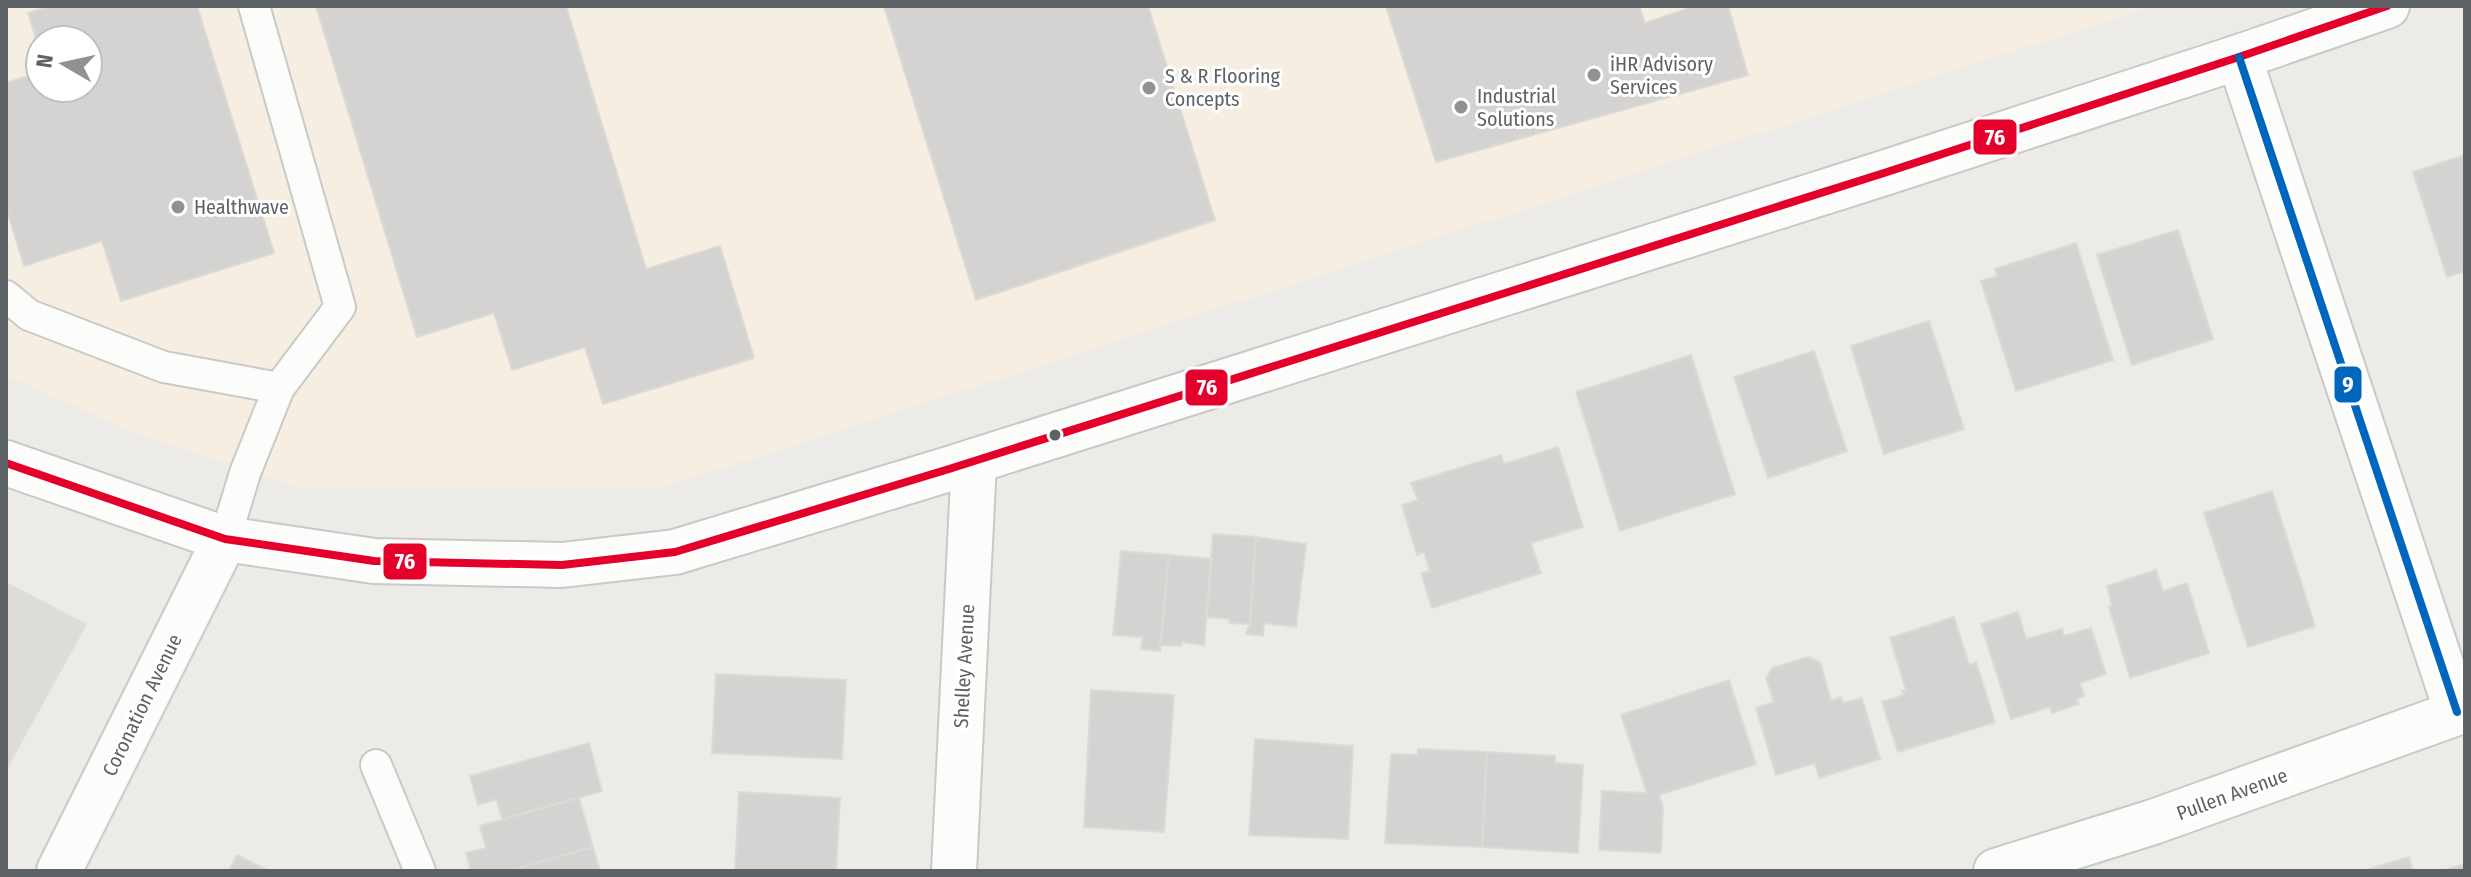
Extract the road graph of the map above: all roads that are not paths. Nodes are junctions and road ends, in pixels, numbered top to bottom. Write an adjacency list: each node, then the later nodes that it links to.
1 (254, 6): 5 (lane)
2 (2387, 6): 3 (street)
3 (2239, 57): 6 (street); 9 (street)
4 (6, 296): 5 (lane)
5 (279, 388): 8 (lane)
6 (974, 461): 8 (street); 13 (street, Shelley Avenue)
7 (6, 463): 8 (street)
8 (225, 539): 11 (street, Coronation Avenue)
9 (2461, 711): 14 (street, Pullen Avenue)
10 (376, 765): 12 (lane)
11 (59, 871)
12 (420, 871)
13 (954, 871)
14 (1996, 871)

